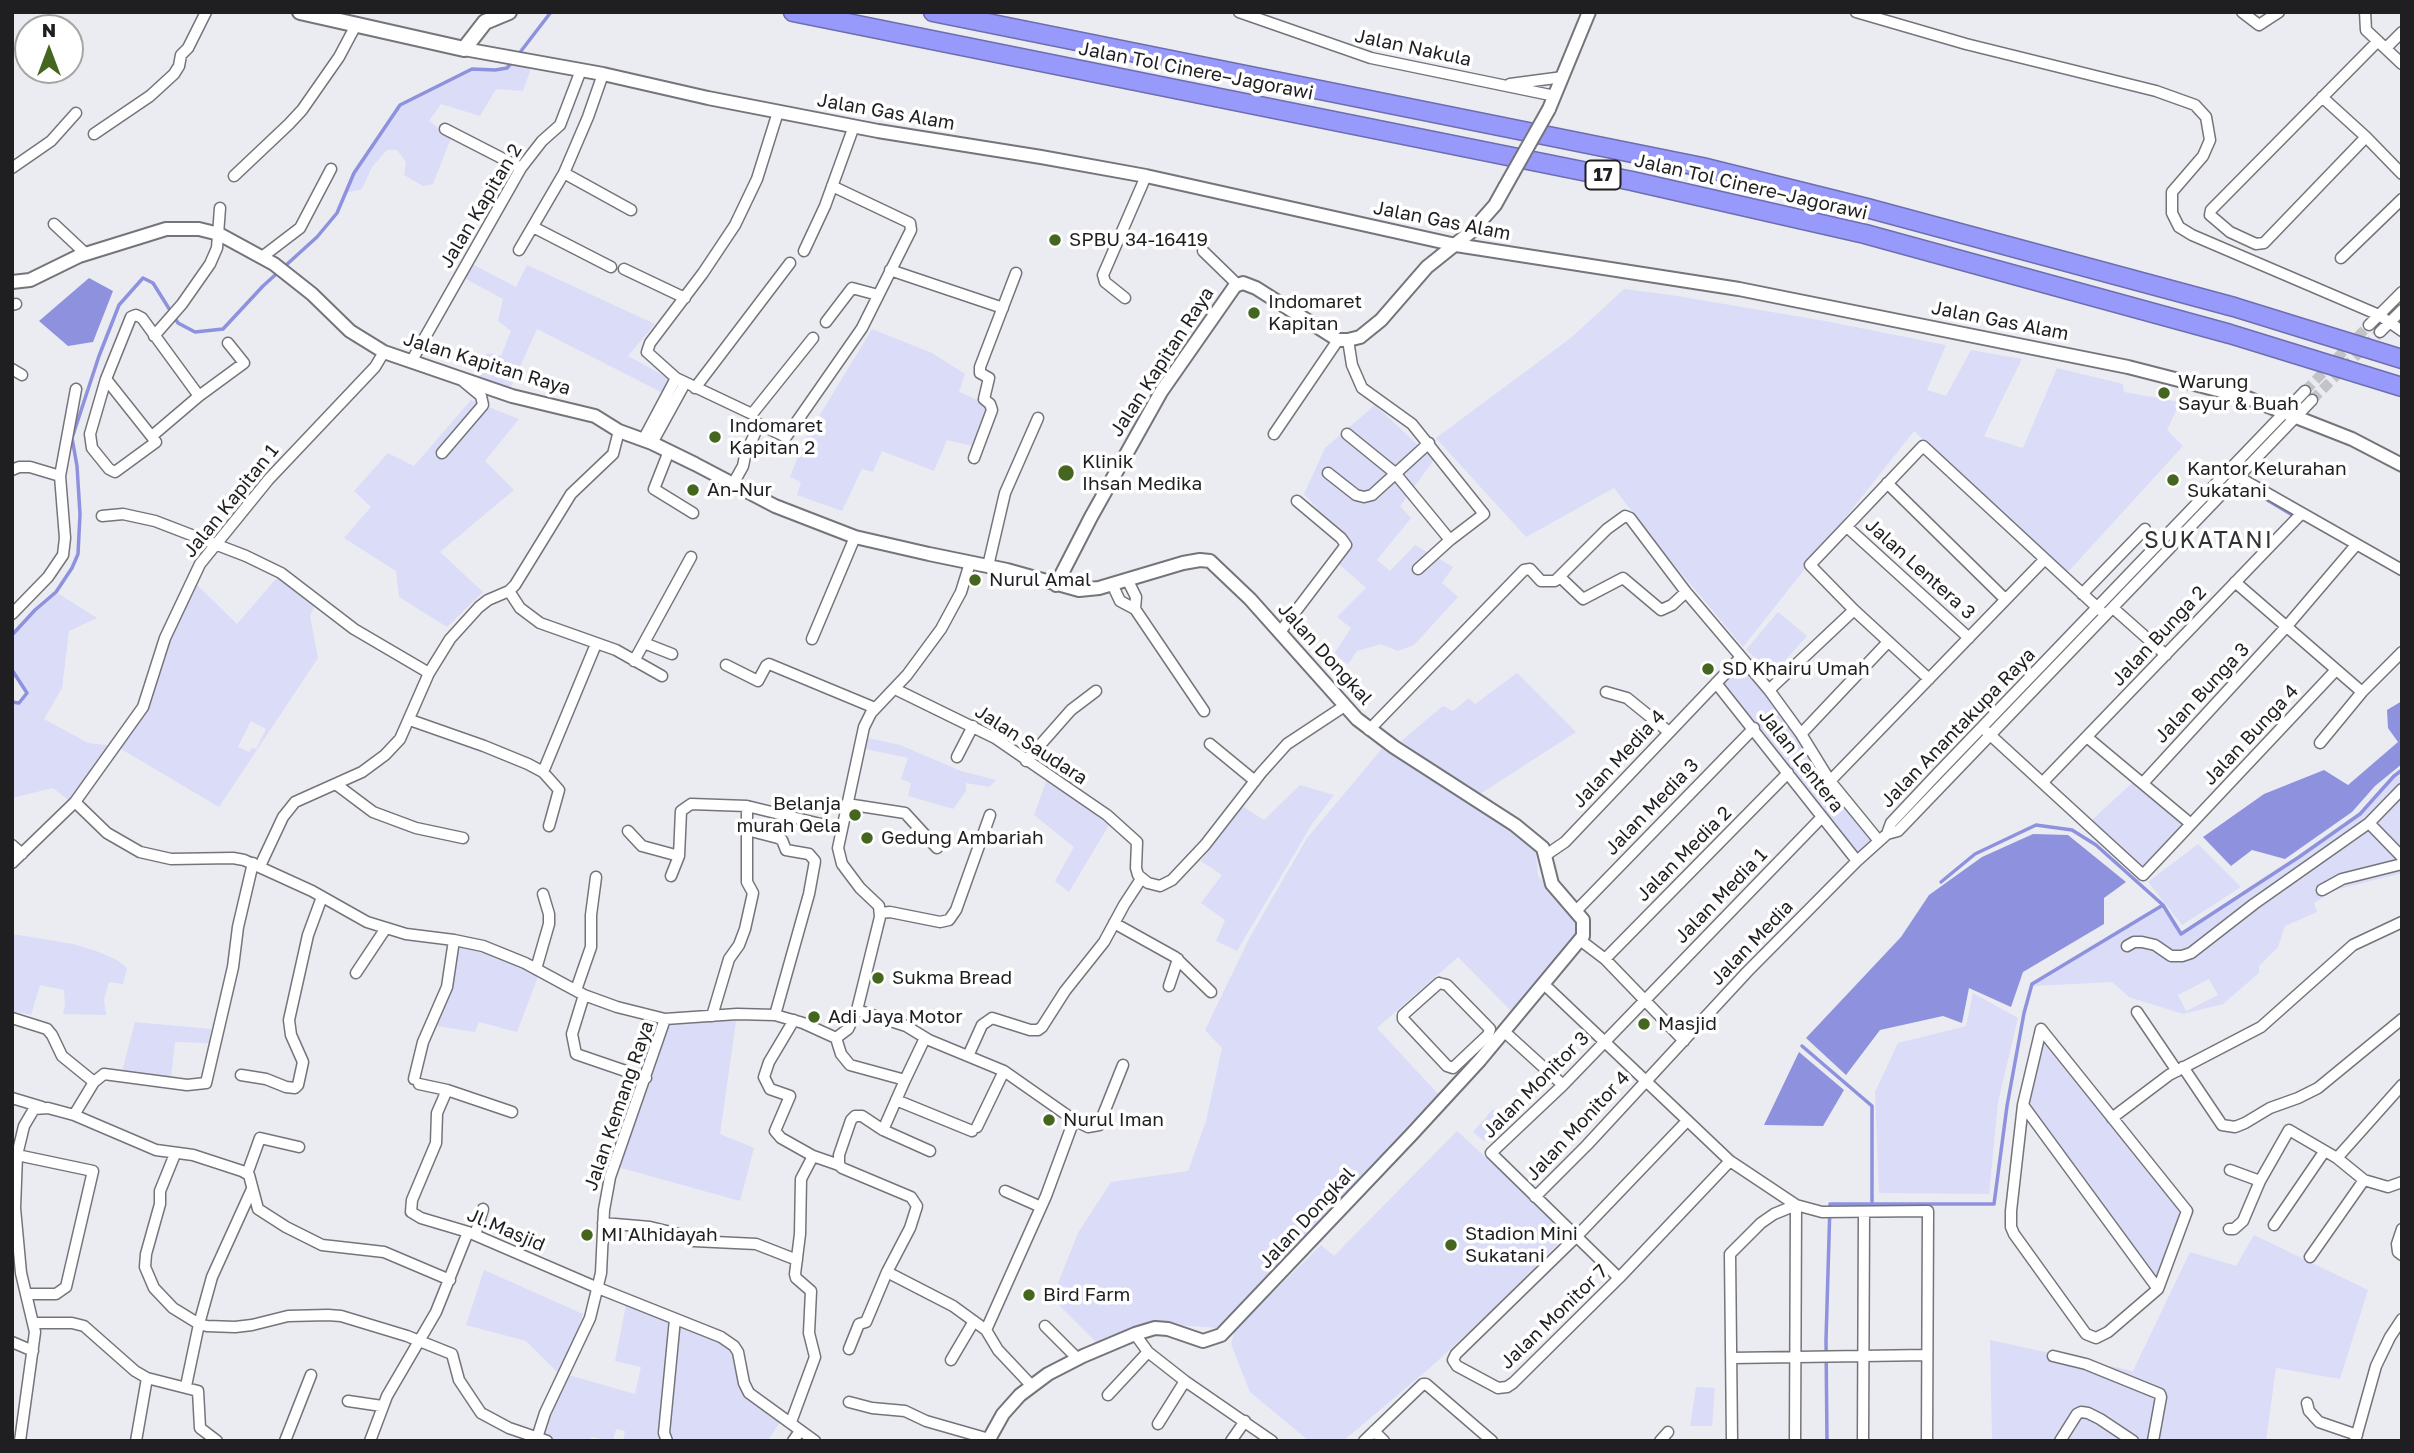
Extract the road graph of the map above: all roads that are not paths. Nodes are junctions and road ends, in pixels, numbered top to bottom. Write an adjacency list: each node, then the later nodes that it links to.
1 (206, 12): 28 (street)
2 (300, 12): 13 (main road, Jalan Gas Alam)
3 (509, 12): 12 (main road)
4 (793, 12): 80 (highway, Jalan Tol Cinere–Jagorawi / 17)
5 (933, 12): 75 (highway, Jalan Tol Cinere–Jagorawi / 17)
6 (1239, 12): 21 (street, Jalan Nakula)
7 (1589, 12): 20 (street)
8 (1856, 12): 64 (street)
9 (2242, 12): 10 (street)
10 (2279, 12)
11 (2365, 12): 15 (street)
12 (487, 17): 16 (main road)
13 (356, 25): 16 (main road, Jalan Gas Alam); 35 (street)
14 (2402, 32): 15 (street)
15 (2382, 45): 17 (street); 23 (street)
16 (464, 49): 18 (street, Jalan Gas Alam)
17 (2402, 64)
18 (581, 70): 19 (street, Jalan Gas Alam); 31 (street, Jalan Kapitan 2)
19 (603, 74): 24 (street, Jalan Gas Alam); 33 (street)
20 (1563, 76): 21 (street, Jalan Nakula); 22 (street)
21 (1502, 85): 22 (street, Jalan Nakula)
22 (1555, 96): 44 (street, bridge)
23 (2322, 97): 29 (street); 29 (street)
24 (778, 112): 26 (street, Jalan Gas Alam); 60 (street)
25 (76, 113): 30 (street)
26 (854, 126): 36 (street, Jalan Gas Alam); 37 (street)
27 (445, 130): 31 (street)
28 (94, 135)
29 (2366, 137): 34 (street)
30 (12, 168)
31 (521, 168): 76 (street, Jalan Kapitan 2)
32 (331, 169): 49 (street)
33 (564, 173): 40 (street); 42 (street)
34 (2402, 174)
35 (234, 176)
36 (1146, 176): 44 (street, Jalan Gas Alam); 61 (street)
37 (832, 186): 46 (street); 54 (street)
38 (2402, 199): 50 (street)
39 (220, 208): 43 (street)
40 (631, 210)
41 (54, 224): 48 (street)
42 (533, 227): 45 (street); 52 (street)
43 (219, 234): 48 (street, Jalan Kapitan Raya); 49 (street, Jalan Kapitan Raya); 70 (street)
44 (1456, 245): 72 (street); 85 (street, Jalan Gas Alam)
45 (519, 250)
46 (804, 251)
47 (1203, 251): 57 (street)
48 (86, 254): 56 (street, Jalan Kapitan Raya)
49 (262, 257): 74 (street, Jalan Kapitan Raya)
50 (2340, 258)
51 (790, 263): 79 (street)
52 (611, 268)
53 (624, 269): 60 (street)
54 (890, 270): 59 (street); 62 (street)
55 (1016, 273): 62 (street)
56 (12, 282)
57 (1238, 285): 72 (street, Jalan Kapitan Raya); 125 (street, Jalan Kapitan Raya)
58 (2402, 292): 64 (street)
59 (878, 295): 65 (street); 104 (street)
60 (684, 298): 79 (street)
61 (1125, 298)
62 (1003, 308): 95 (street)
63 (2402, 310): 66 (street)
64 (2379, 315): 66 (street); 67 (street)
65 (826, 322)
66 (2389, 323): 68 (street); 69 (street)
67 (2369, 325)
68 (2402, 331)
69 (2380, 332)
70 (154, 336): 77 (street); 83 (street)
71 (813, 338): 79 (street)
72 (1343, 340): 88 (street); 92 (street)
73 (228, 343): 83 (street)
74 (384, 352): 76 (street, Jalan Kapitan Raya); 113 (street, Jalan Kapitan 1)
75 (2402, 359)
76 (411, 362): 78 (street, Jalan Kapitan Raya)
77 (106, 379): 90 (street); 90 (street)
78 (461, 380): 87 (street, Jalan Kapitan Raya); 94 (street)
79 (686, 383): 91 (street)
80 (2402, 387)
81 (76, 389): 101 (street)
82 (2305, 391): 85 (street, Jalan Anantakupa Raya)
83 (199, 396): 90 (street)
84 (2312, 400): 85 (street, Jalan Anantakupa Raya)
85 (2291, 413): 96 (street, Jalan Gas Alam); 98 (street, Jalan Anantakupa Raya); 102 (street, Jalan Anantakupa Raya)
86 (1038, 418): 118 (street)
87 (619, 431): 91 (street, Jalan Kapitan Raya); 126 (street)
88 (1274, 434)
89 (1347, 434): 100 (street)
90 (152, 436)
91 (647, 442): 93 (street, Jalan Kapitan Raya)
92 (1429, 443): 100 (street); 112 (street)
93 (669, 451): 104 (street, Jalan Kapitan Raya); 106 (street)
94 (442, 453)
95 (974, 458)
96 (2402, 465)
97 (12, 470): 101 (street)
98 (2229, 470): 102 (street); 130 (street, Jalan Anantakupa Raya)
99 (1328, 473): 100 (street)
100 (1395, 473): 112 (street)
101 (60, 476): 134 (street)
102 (2239, 478): 107 (street); 133 (street, Jalan Anantakupa Raya)
103 (1887, 483): 109 (street); 116 (street); 129 (street)
104 (733, 484): 111 (street, Jalan Kapitan Raya)
105 (1297, 501): 136 (street)
106 (693, 513)
107 (2301, 514): 114 (street); 123 (street, Jalan Bunga 2)
108 (102, 516): 113 (street)
109 (1847, 527): 132 (street); 137 (street, Jalan Lentera 3)
110 (2145, 529): 128 (street)
111 (855, 537): 117 (street, Jalan Kapitan Raya); 138 (street)
112 (1450, 540): 119 (street)
113 (217, 544): 151 (street); 183 (street, Jalan Kapitan 1)
114 (2356, 545): 120 (street); 135 (street, Jalan Bunga 3)
115 (691, 557): 140 (street)
116 (2044, 560): 128 (street); 129 (street)
117 (970, 563): 118 (street, Jalan Kapitan Raya); 155 (street)
118 (988, 566): 125 (street, Jalan Dongkal)
119 (1418, 569)
120 (2402, 570)
121 (1560, 577): 127 (street); 127 (street, Jalan Lentera); 166 (street)
122 (1127, 579): 124 (street, Jalan Dongkal); 131 (street); 136 (street, Jalan Dongkal)
123 (2235, 582): 135 (street); 145 (street, Jalan Bunga 2)
124 (1112, 584): 125 (street, Jalan Dongkal); 131 (street)
125 (1056, 585)
126 (509, 591): 141 (street); 151 (street)
127 (1686, 592): 146 (street, Jalan Lentera)
128 (2082, 594): 130 (street)
129 (2006, 598): 137 (street)
130 (2097, 607): 133 (street); 143 (street, Jalan Anantakupa Raya)
131 (1135, 609): 162 (street)
132 (1854, 610): 139 (street); 156 (street)
133 (2109, 612): 145 (street); 147 (street, Jalan Anantakupa Raya)
134 (12, 614)
135 (2287, 626): 150 (street); 180 (street, Jalan Bunga 3)
136 (1280, 632): 160 (street, Jalan Dongkal)
137 (1969, 638): 153 (street)
138 (812, 639)
139 (1888, 642): 153 (street); 169 (street)
140 (644, 643): 144 (street); 148 (street)
141 (596, 644): 148 (street); 175 (street)
142 (2402, 652): 159 (street)
143 (2054, 653): 147 (street); 168 (street, Jalan Anantakupa Raya)
144 (672, 654)
145 (2166, 655): 170 (street, Jalan Bunga 2)
146 (1741, 657): 154 (street, Jalan Media 4); 156 (street, Jalan Lentera)
147 (2063, 660): 168 (street, Jalan Anantakupa Raya)
148 (634, 661): 152 (street)
149 (726, 665): 161 (street)
150 (2336, 670): 159 (street); 189 (street, Jalan Bunga 4)
151 (429, 673): 163 (street)
152 (662, 677)
153 (1929, 679): 178 (street)
154 (1716, 683): 165 (street, Jalan Lentera); 167 (street, Jalan Media 4)
155 (895, 689): 161 (street); 164 (street, Jalan Saudara)
156 (1769, 690): 169 (street, Jalan Lentera)
157 (1096, 691): 174 (street)
158 (1606, 692): 167 (street)
159 (2362, 692): 171 (street)
160 (1343, 707): 166 (street, Jalan Dongkal); 177 (street)
161 (875, 708): 184 (street)
162 (1205, 711)
163 (410, 720): 175 (street); 181 (street)
164 (974, 726): 173 (street); 174 (street, Jalan Saudara)
165 (1754, 728): 176 (street, Jalan Lentera); 212 (street, Jalan Media 3)
166 (1369, 730): 199 (street, Jalan Dongkal)
167 (1669, 732): 199 (street, Jalan Media 4)
168 (1986, 732): 179 (street); 195 (street, Jalan Anantakupa Raya)
169 (1801, 734): 178 (street, Jalan Lentera)
170 (2088, 737): 179 (street, Jalan Bunga 2); 180 (street)
171 (2320, 743)
172 (1210, 744): 177 (street)
173 (957, 757)
174 (1026, 761): 208 (street, Jalan Saudara)
175 (543, 772): 190 (street)
176 (1788, 773): 187 (street, Jalan Lentera); 221 (street, Jalan Media 2)
177 (1255, 781): 208 (street)
178 (1830, 781): 195 (street, Jalan Lentera)
179 (2043, 782): 189 (street, Jalan Bunga 4)
180 (2143, 783): 189 (street)
181 (337, 785): 194 (street); 204 (street)
182 (2402, 789): 188 (street)
183 (75, 802): 198 (street, Jalan Kapitan 1); 204 (street)
184 (847, 804): 191 (street); 197 (street)
185 (747, 806): 191 (street); 192 (street); 200 (street)
186 (990, 815): 213 (street)
187 (1822, 817): 202 (street, Jalan Lentera); 228 (street, Jalan Media 1)
188 (2369, 823): 201 (street); 219 (street)
189 (2191, 824)
190 (549, 826)
191 (841, 829): 213 (street)
192 (747, 830): 231 (street); 232 (street)
193 (628, 831): 200 (street)
194 (463, 838)
195 (1883, 838): 202 (street, Jalan Media)
196 (12, 845): 198 (street)
197 (937, 848)
198 (22, 854): 203 (street, Jalan Kapitan 1)
199 (1546, 855): 212 (street)
200 (679, 856): 206 (street)
201 (2402, 857)
202 (1857, 862): 241 (street, Jalan Media)
203 (12, 863)
204 (257, 864): 211 (street); 251 (street)
205 (2402, 864): 209 (street)
206 (671, 876)
207 (596, 877): 226 (street)
208 (1142, 879): 215 (street)
209 (2322, 890)
210 (543, 894): 222 (street)
211 (322, 897): 216 (street); 247 (street)
212 (1576, 911): 243 (street, Jalan Dongkal)
213 (880, 913): 229 (street)
214 (2402, 922): 245 (street)
215 (1114, 923): 220 (street); 242 (street)
216 (386, 929): 217 (street); 223 (street)
217 (454, 940): 222 (street); 254 (street)
218 (1584, 943): 221 (street)
219 (2127, 946)
220 (1178, 959): 224 (street); 227 (street)
221 (1605, 959): 228 (street)
222 (536, 969): 226 (street)
223 (356, 973)
224 (1169, 986)
225 (1549, 989): 240 (street)
226 (580, 992): 234 (street); 248 (street)
227 (1211, 992)
228 (1645, 1000): 240 (street, Jalan Media 1); 241 (street)
229 (856, 1010): 238 (street); 239 (street)
230 (2137, 1012): 245 (street)
231 (775, 1015): 232 (street, Jalan Kemang Raya); 236 (street, Jalan Kemang Raya)
232 (712, 1016): 234 (street, Jalan Kemang Raya)
233 (12, 1018): 251 (street)
234 (664, 1019): 248 (street, Jalan Kemang Raya)
235 (2402, 1019): 245 (street)
236 (794, 1020): 238 (street, Jalan Kemang Raya); 270 (street)
237 (1508, 1035): 253 (street)
238 (836, 1038): 250 (street)
239 (925, 1038): 242 (street); 250 (street)
240 (1606, 1041): 249 (street); 253 (street, Jalan Monitor 3)
241 (1684, 1041): 249 (street, Jalan Media)
242 (968, 1056): 246 (street)
243 (1476, 1056): 243 (street); 310 (street, Jalan Dongkal)
244 (1123, 1065): 262 (street)
245 (2180, 1069): 261 (street)
246 (1004, 1072): 256 (street); 262 (street)
247 (241, 1075)
248 (646, 1078): 287 (street, Jalan Kemang Raya)
249 (1646, 1079): 263 (street); 281 (street, Jalan Monitor 4)
250 (905, 1080): 256 (street)
251 (94, 1082): 260 (street)
252 (2402, 1085): 271 (street)
253 (1563, 1086): 281 (street, Jalan Monitor 3)
254 (447, 1090): 259 (street); 291 (street, Jl.Masjid)
255 (12, 1098): 258 (street)
256 (896, 1100): 264 (street)
257 (2022, 1105): 261 (street); 301 (street); 301 (street)
258 (42, 1107): 260 (street); 269 (street)
259 (512, 1112)
260 (74, 1115): 268 (street)
261 (2112, 1118): 301 (street)
262 (1074, 1120): 283 (street)
263 (1686, 1121): 272 (street); 292 (street)
264 (883, 1130): 266 (street); 273 (street)
265 (299, 1147): 275 (street)
266 (930, 1151)
267 (2324, 1152): 271 (street); 277 (street); 288 (street)
268 (175, 1154): 275 (street); 307 (street)
269 (17, 1155): 284 (street); 302 (street)
270 (813, 1156): 273 (street); 295 (street)
271 (2337, 1158): 276 (street)
272 (1730, 1161): 282 (street); 298 (street, Jalan Monitor 7)
273 (839, 1165): 296 (street)
274 (2230, 1170): 277 (street)
275 (247, 1174): 279 (street)
276 (2364, 1180): 278 (street); 294 (street)
277 (2260, 1181): 289 (street)
278 (2402, 1182)
279 (252, 1189): 299 (street); 307 (street)
280 (1005, 1191): 283 (street)
281 (1535, 1197): 292 (street)
282 (1796, 1205): 286 (street); 319 (street); 320 (street)
283 (1041, 1207): 309 (street)
284 (14, 1209): 297 (street)
285 (483, 1209): 291 (street)
286 (1864, 1212): 316 (street); 317 (street)
287 (603, 1223): 295 (street); 300 (street, Jalan Kemang Raya)
288 (2273, 1225)
289 (2229, 1229)
290 (2402, 1229): 293 (street)
291 (472, 1233): 299 (street); 300 (street, Jl.Masjid)
292 (1576, 1237): 298 (street); 298 (street, Jalan Monitor 7)
293 (2402, 1255)
294 (2310, 1257)
295 (797, 1260): 334 (street)
296 (887, 1272): 305 (street); 313 (street)
297 (16, 1274): 302 (street)
298 (1619, 1278)
299 (450, 1280): 311 (street)
300 (598, 1288): 303 (street, Jl.Masjid); 341 (street, Jalan Kemang Raya)
301 (2158, 1289)
302 (26, 1294): 306 (street)
303 (675, 1319): 334 (street, Jl.Masjid); 347 (street)
304 (2402, 1319): 339 (street)
305 (974, 1321): 309 (street); 322 (street)
306 (34, 1323): 314 (street); 324 (street)
307 (199, 1324): 311 (street); 327 (street)
308 (1045, 1326): 321 (street)
309 (986, 1330): 326 (street)
310 (1135, 1334): 315 (street); 321 (street, Jalan Dongkal)
311 (419, 1340): 332 (street); 341 (street)
312 (12, 1342): 314 (street)
313 (849, 1349)
314 (33, 1350): 343 (street)
315 (1148, 1352): 325 (street); 328 (street)
316 (1927, 1355): 317 (street); 359 (street)
317 (1863, 1356): 319 (street); 358 (street)
318 (2053, 1356): 362 (street)
319 (1795, 1357): 320 (street); 357 (street)
320 (1732, 1358): 356 (street)
321 (1078, 1359): 326 (street, Jalan Dongkal)
322 (951, 1360)
323 (311, 1376): 345 (street)
324 (146, 1378): 327 (street); 344 (street)
325 (1185, 1381): 333 (street); 335 (street)
326 (1031, 1385): 342 (street, Jalan Dongkal)
327 (186, 1386): 340 (street)
328 (1108, 1395)
329 (348, 1401): 332 (street)
330 (849, 1402): 342 (street)
331 (2307, 1403): 339 (street)
332 (383, 1406): 346 (street)
333 (1245, 1421): 350 (street); 351 (street)
334 (791, 1422): 336 (street, Jl.Masjid)
335 (1158, 1424)
336 (800, 1431): 348 (street); 349 (street, Jl.Masjid)
337 (1374, 1431): 352 (street); 353 (street); 354 (street)
338 (1668, 1432): 355 (street)
339 (2356, 1438)
340 (212, 1440)
341 (540, 1440)
342 (989, 1440)
343 (20, 1441)
344 (136, 1441)
345 (285, 1441)
346 (370, 1441)
347 (667, 1441)
348 (793, 1441)
349 (815, 1441)
350 (1231, 1441)
351 (1272, 1441)
352 (1364, 1441)
353 (1384, 1441)
354 (1492, 1441)
355 (1660, 1441)
356 (1732, 1441)
357 (1795, 1441)
358 (1863, 1441)
359 (1927, 1441)
360 (2060, 1441): 361 (street)
361 (2133, 1441)
362 (2153, 1441)

